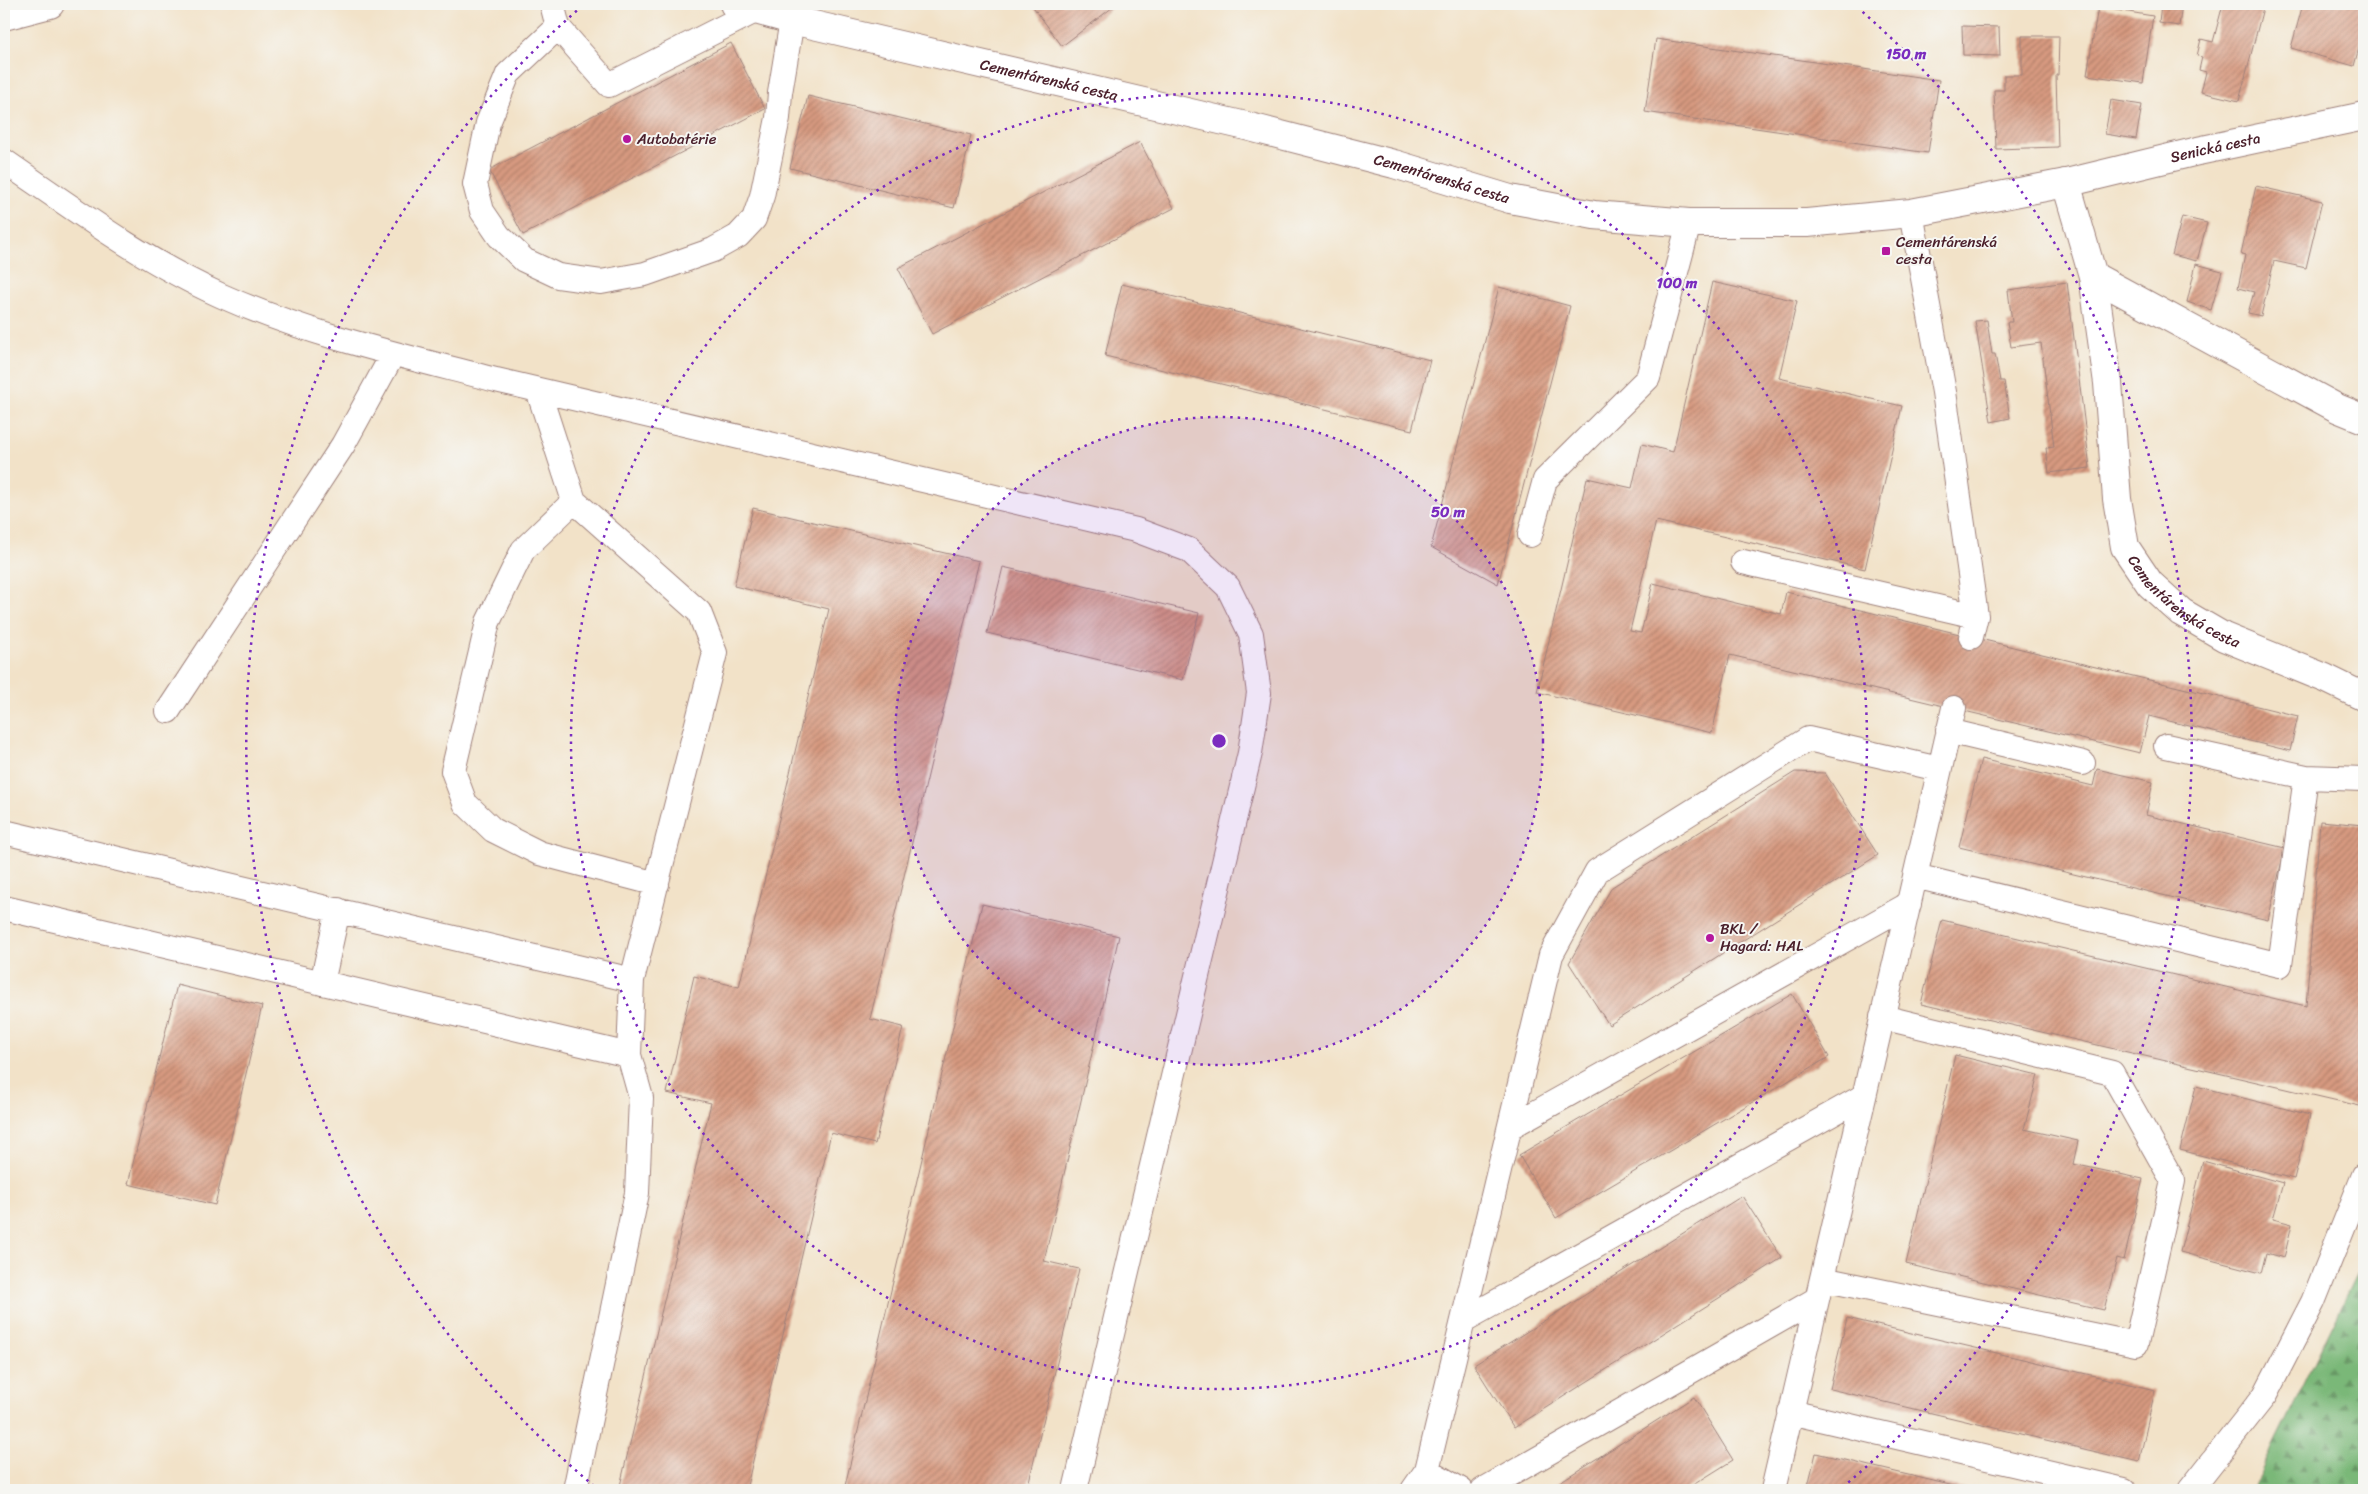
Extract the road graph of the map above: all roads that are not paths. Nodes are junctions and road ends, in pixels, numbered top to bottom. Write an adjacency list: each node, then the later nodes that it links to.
1 (50, 4): 4 (street)
2 (552, 4): 6 (lane)
3 (746, 7): 5 (street, Cementárenská cesta); 6 (lane)
4 (4, 16)
5 (792, 20): 6 (lane); 11 (street, Cementárenská cesta)
6 (558, 27)
7 (2364, 116): 9 (street, Senická cesta)
8 (4, 161): 13 (lane)
9 (2066, 183): 10 (street, Cementárenská cesta); 12 (street, Cementárenská cesta)
10 (1911, 213): 11 (street, Cementárenská cesta); 18 (lane)
11 (1690, 223): 17 (lane)
12 (2093, 276): 15 (street); 19 (street, Cementárenská cesta)
13 (393, 354): 14 (lane); 21 (lane)
14 (538, 390): 16 (lane); 46 (lane)
15 (2364, 419)
16 (574, 501): 30 (lane); 30 (lane)
17 (1530, 535)
18 (1743, 562)
19 (2364, 697)
20 (1954, 708): 22 (lane)
21 (168, 711)
22 (1948, 731): 24 (lane); 25 (lane)
23 (2166, 746): 26 (lane)
24 (2083, 763)
25 (1940, 770): 29 (lane); 39 (lane)
26 (2306, 777): 27 (lane); 29 (lane)
27 (2364, 779)
28 (4, 832): 33 (lane)
29 (1915, 876): 31 (lane)
30 (656, 884): 34 (lane)
31 (1909, 904): 36 (lane); 39 (lane)
32 (4, 908): 35 (lane)
33 (338, 910): 34 (lane); 35 (lane)
34 (632, 980): 37 (lane)
35 (322, 983): 37 (lane)
36 (1882, 1017): 38 (lane); 41 (lane)
37 (629, 1055): 45 (lane)
38 (1864, 1096): 41 (lane); 42 (lane)
39 (1510, 1127): 42 (lane)
40 (2364, 1175): 52 (lane)
41 (1819, 1289): 43 (lane); 49 (lane)
42 (1464, 1320): 44 (lane)
43 (1790, 1412): 50 (lane); 51 (lane)
44 (1427, 1470): 47 (lane); 48 (lane)
45 (575, 1490)
46 (1075, 1490)
47 (1413, 1490)
48 (1461, 1490)
49 (1483, 1490)
50 (1773, 1490)
51 (2124, 1490)
52 (2190, 1490)

